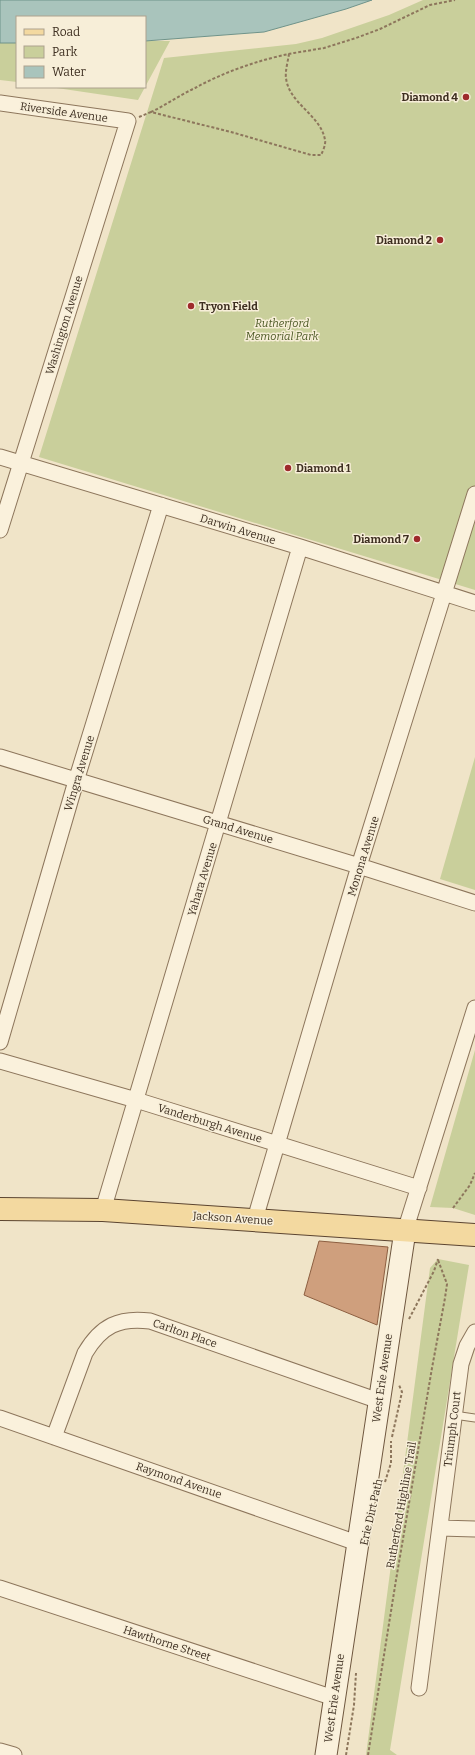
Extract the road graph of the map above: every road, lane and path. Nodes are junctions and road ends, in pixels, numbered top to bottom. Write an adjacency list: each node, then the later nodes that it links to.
1 (455, 0): 2 (path)
2 (289, 54): 2 (path)
3 (0, 103): 4 (street, Riverside Avenue)
4 (128, 121): 6 (street, Washington Avenue)
5 (0, 457): 6 (street, Darwin Avenue)
6 (20, 463): 8 (street, Darwin Avenue); 9 (street, Washington Avenue)
7 (475, 494): 11 (street, Monona Avenue)
8 (161, 505): 10 (street, Darwin Avenue); 14 (street, Wingra Avenue)
9 (0, 530)
10 (300, 547): 11 (street, Darwin Avenue); 15 (street, Yahara Avenue)
11 (444, 594): 12 (street, Darwin Avenue); 16 (street, Monona Avenue)
12 (475, 603)
13 (0, 757): 14 (street, Grand Avenue)
14 (76, 781): 15 (street, Grand Avenue); 19 (street, Wingra Avenue)
15 (218, 823): 16 (street, Grand Avenue); 21 (street, Yahara Avenue)
16 (359, 866): 17 (street, Grand Avenue); 22 (street, Monona Avenue)
17 (475, 903)
18 (475, 1008): 24 (street, West Erie Avenue)
19 (0, 1042)
20 (0, 1061): 21 (street, Vanderburgh Avenue)
21 (136, 1100): 22 (street, Vanderburgh Avenue); 27 (street, Yahara Avenue)
22 (277, 1144): 24 (street, Vanderburgh Avenue); 28 (street, Monona Avenue)
23 (475, 1173): 25 (path)
24 (419, 1188): 29 (street, West Erie Avenue)
25 (453, 1208)
26 (0, 1209): 27 (main road, Jackson Avenue)
27 (103, 1210): 28 (main road, Jackson Avenue)
28 (254, 1219): 29 (main road, Jackson Avenue)
29 (405, 1231): 30 (main road, Jackson Avenue); 34 (street, West Erie Avenue)
30 (470, 1235)
31 (408, 1323): 51 (path, Rutherford Highline Trail)
32 (475, 1332): 35 (street, Triumph Court)
33 (397, 1380): 39 (path, Erie Dirt Path)
34 (379, 1401): 38 (street, Carlton Place); 42 (street, West Erie Avenue)
35 (454, 1415): 37 (lane); 40 (street, Triumph Court)
36 (0, 1418): 38 (street, Raymond Avenue)
37 (475, 1418)
38 (54, 1437): 42 (street, Raymond Avenue)
39 (384, 1486)
40 (440, 1528): 41 (street); 45 (street, Triumph Court)
41 (475, 1529)
42 (357, 1543): 46 (street, West Erie Avenue)
43 (0, 1588): 46 (street, Hawthorne Street)
44 (357, 1666): 50 (path)
45 (419, 1688)
46 (334, 1698): 49 (street, West Erie Avenue)
47 (0, 1751): 48 (street)
48 (14, 1755)
49 (326, 1755)
50 (346, 1755)
51 (368, 1755)

